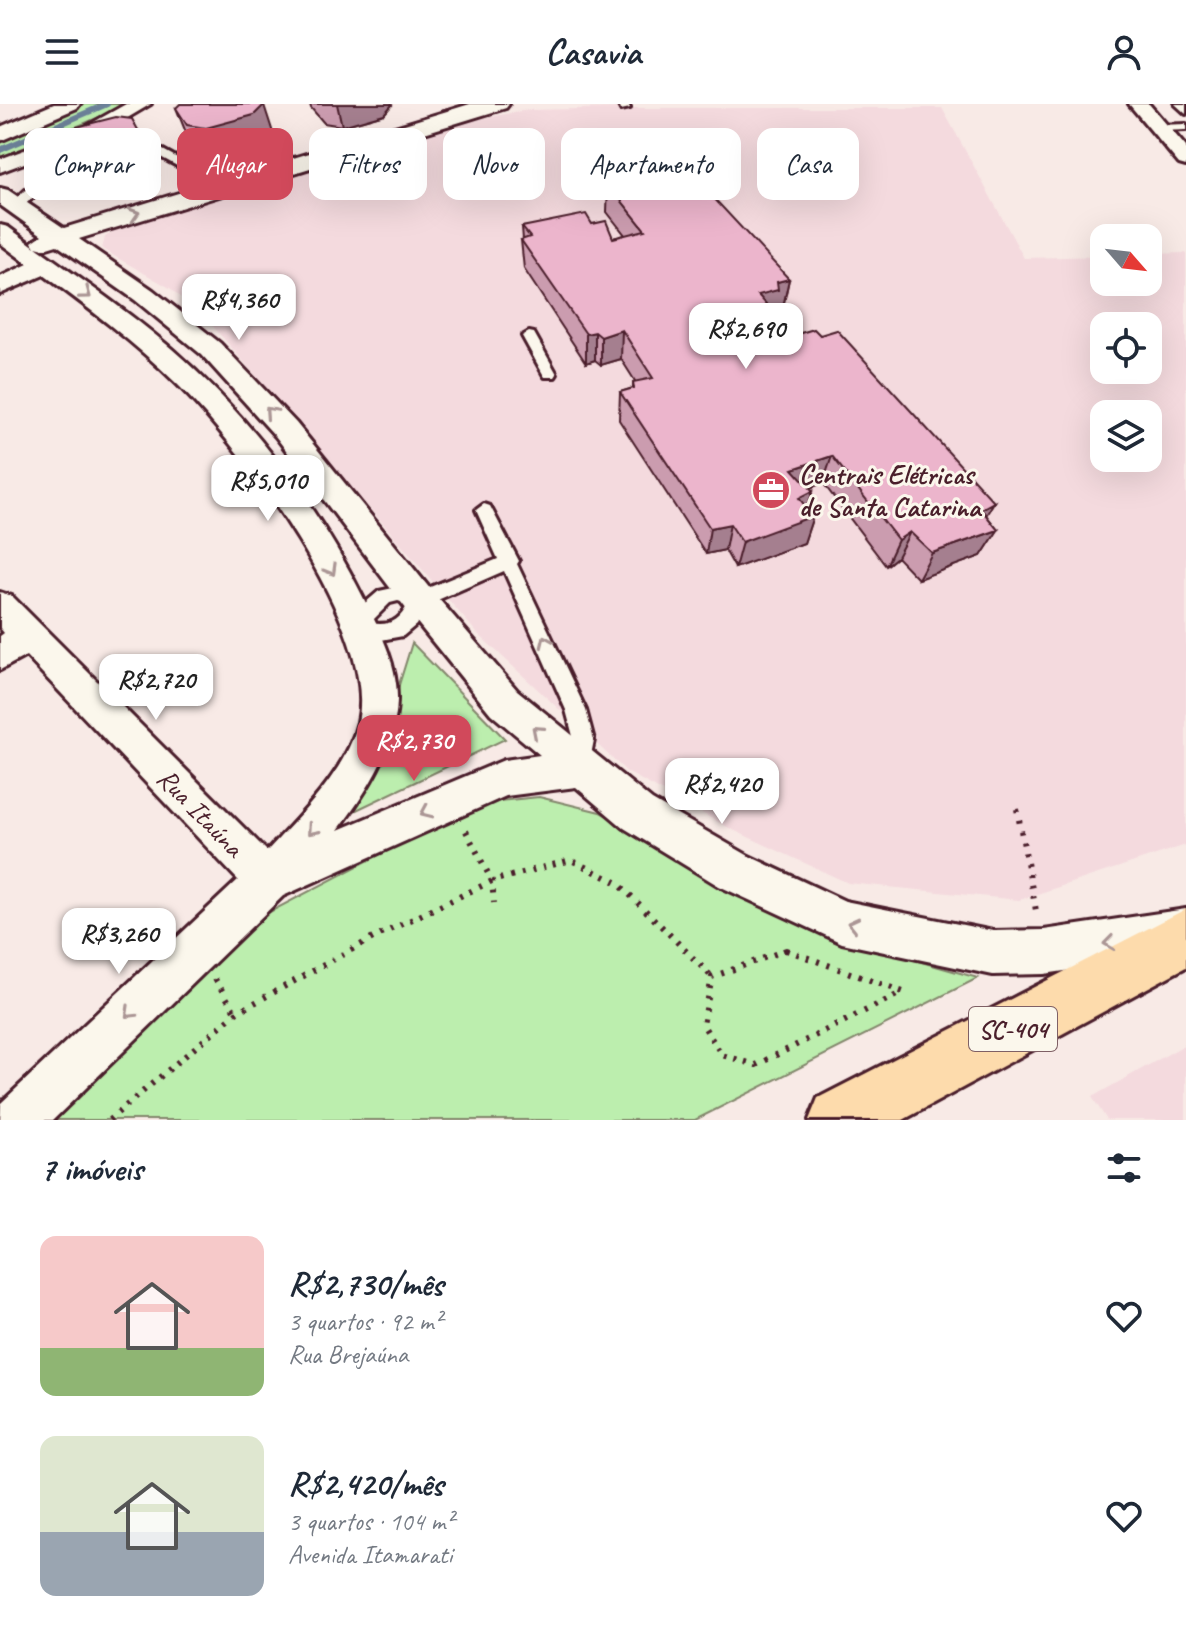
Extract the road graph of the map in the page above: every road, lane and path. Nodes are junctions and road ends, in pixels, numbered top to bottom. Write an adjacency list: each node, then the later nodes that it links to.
1 (70, 104): 9 (street)
2 (141, 104): 11 (street)
3 (499, 104): 13 (street, one-way to 3)
4 (1139, 104): 8 (street)
5 (1180, 104): 6 (lane)
6 (1186, 111)
7 (1186, 127): 8 (lane)
8 (1159, 128): 10 (street)
9 (0, 135)
10 (1186, 160)
11 (0, 166)
12 (36, 200): 13 (lane)
13 (24, 231): 14 (street); 19 (street, one-way to 13); 21 (street, one-way to 21)
14 (0, 287)
15 (529, 336): 16 (lane)
16 (550, 374)
17 (484, 510): 18 (lane)
18 (510, 561): 19 (lane); 23 (lane, one-way to 18)
19 (419, 600): 21 (lane); 21 (lane); 23 (street, one-way to 19)
20 (0, 606): 22 (street, Rua Itaúna)
21 (359, 628): 26 (street, one-way to 26)
22 (14, 645): 26 (street, Rua Itaúna)
23 (580, 768): 24 (street); 30 (street, one-way to 23)
24 (451, 802): 26 (street, one-way to 26); 27 (path)
25 (1017, 809): 30 (path)
26 (268, 881): 32 (street, one-way to 32)
27 (492, 881): 28 (path); 31 (path); 33 (path)
28 (494, 903)
29 (1186, 934): 30 (street, one-way to 30); 34 (main road, SC-404)
30 (1044, 952)
31 (712, 977): 31 (path)
32 (18, 1120)
33 (109, 1120)
34 (840, 1120)

